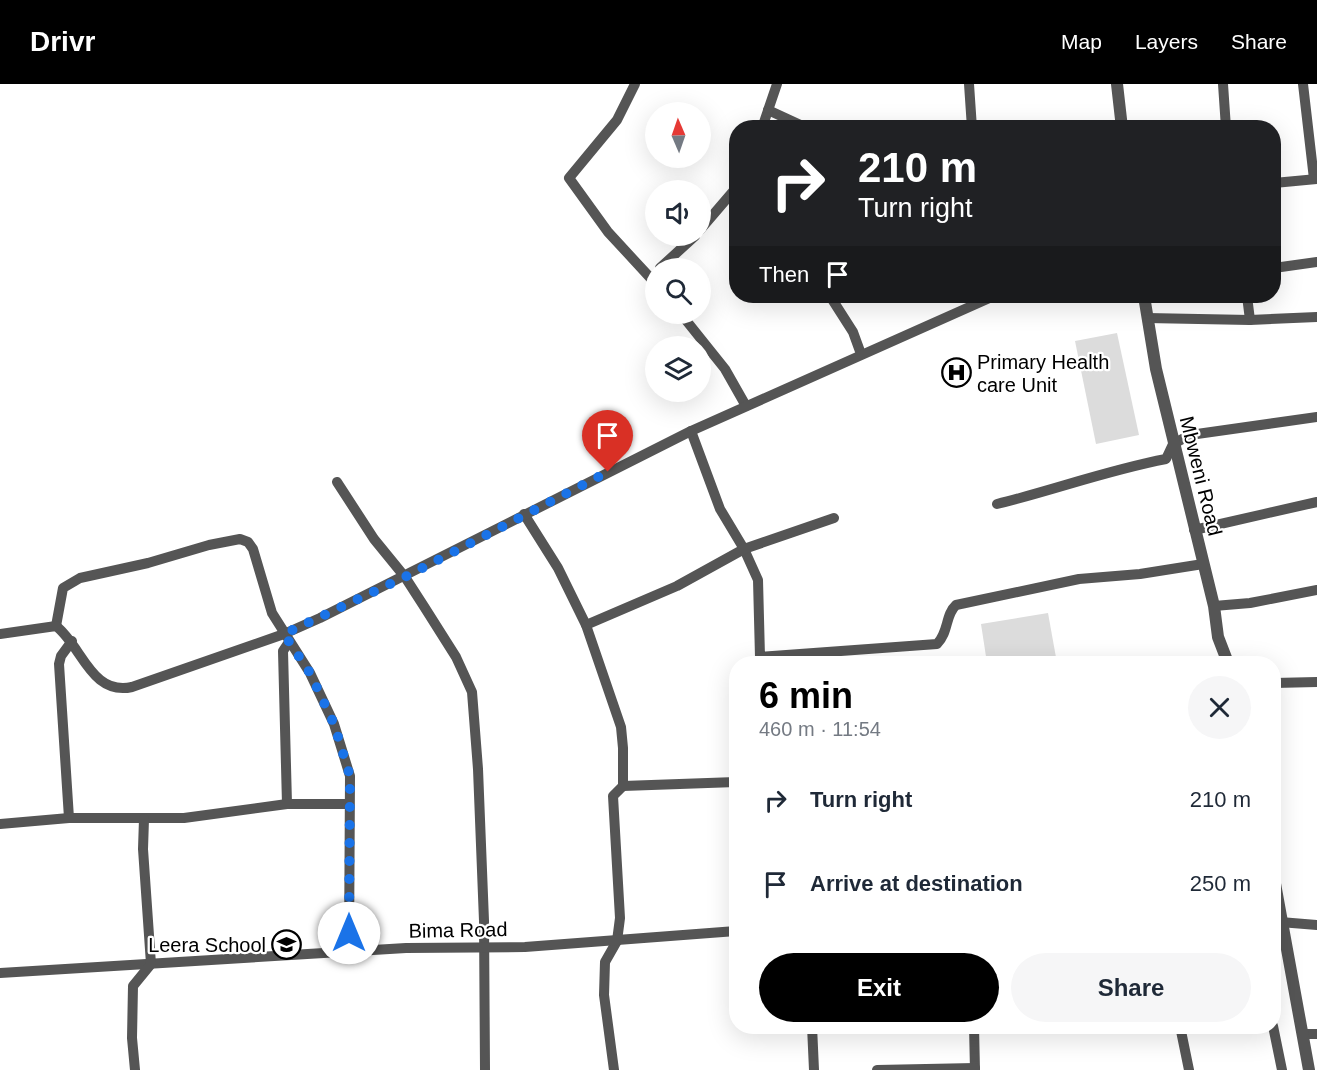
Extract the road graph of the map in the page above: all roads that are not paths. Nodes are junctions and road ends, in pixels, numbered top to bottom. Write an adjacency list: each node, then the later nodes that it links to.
1 (634, 84): 22 (street)
2 (777, 84): 8 (street)
3 (969, 84): 11 (street)
4 (1117, 84): 12 (street)
5 (1235, 84): 7 (street)
6 (1303, 84): 14 (street)
7 (1223, 85): 13 (street)
8 (768, 110): 9 (street); 10 (street)
9 (765, 120)
10 (790, 120)
11 (971, 120)
12 (1121, 120)
13 (1225, 120)
14 (1316, 179): 15 (street)
15 (1281, 182)
16 (729, 196): 17 (street)
17 (711, 217)
18 (684, 246): 19 (street)
19 (671, 258)
20 (1317, 262): 21 (street)
21 (1281, 267)
22 (645, 269)
23 (834, 303): 31 (street)
24 (978, 303): 31 (street)
25 (1145, 303): 28 (street, Mbweni Road)
26 (1248, 303): 29 (street)
27 (1317, 317): 29 (street)
28 (1147, 318): 29 (street); 35 (street, Mbweni Road)
29 (1250, 320)
30 (689, 324): 32 (street)
31 (861, 354): 32 (street)
32 (746, 406): 34 (street)
33 (1317, 417): 35 (street)
34 (691, 431): 39 (street); 42 (street)
35 (1173, 444): 38 (street); 41 (street, Mbweni Road)
36 (337, 482): 44 (street)
37 (1317, 502): 41 (street)
38 (997, 504)
39 (524, 514): 44 (street); 47 (street)
40 (834, 518): 42 (street)
41 (1194, 530): 43 (street, Mbweni Road)
42 (744, 549): 47 (street); 52 (street)
43 (1203, 564): 46 (street, Mbweni Road); 53 (street)
44 (405, 577): 50 (street); 68 (street)
45 (1317, 590): 46 (street)
46 (1214, 606): 54 (street, Mbweni Road)
47 (586, 625): 58 (street)
48 (56, 626): 49 (street); 50 (street); 51 (street)
49 (0, 634)
50 (286, 638): 51 (street); 59 (street); 60 (street)
51 (72, 642): 61 (street)
52 (760, 656)
53 (804, 656)
54 (1225, 656)
55 (1317, 682): 56 (street)
56 (1281, 683)
57 (729, 782): 58 (street)
58 (622, 786): 67 (street)
59 (287, 804): 60 (street); 62 (street)
60 (349, 804): 69 (street)
61 (69, 818): 62 (street); 63 (street)
62 (144, 819): 70 (street)
63 (0, 824)
64 (1281, 922): 65 (street); 76 (street)
65 (1317, 925)
66 (729, 932): 67 (street, Bima Road)
67 (616, 941): 68 (street, Bima Road); 81 (street)
68 (483, 947): 69 (street, Bima Road); 80 (street)
69 (349, 952): 70 (street, Bima Road)
70 (151, 964): 71 (street, Bima Road); 79 (street)
71 (0, 974)
72 (812, 1034): 82 (street)
73 (974, 1034): 78 (street)
74 (1182, 1034): 84 (street)
75 (1275, 1034): 85 (street)
76 (1302, 1034): 77 (street); 86 (street)
77 (1317, 1034)
78 (975, 1069): 83 (street)
79 (135, 1070)
80 (485, 1070)
81 (614, 1070)
82 (814, 1070)
83 (877, 1070)
84 (1189, 1070)
85 (1282, 1070)
86 (1309, 1070)

